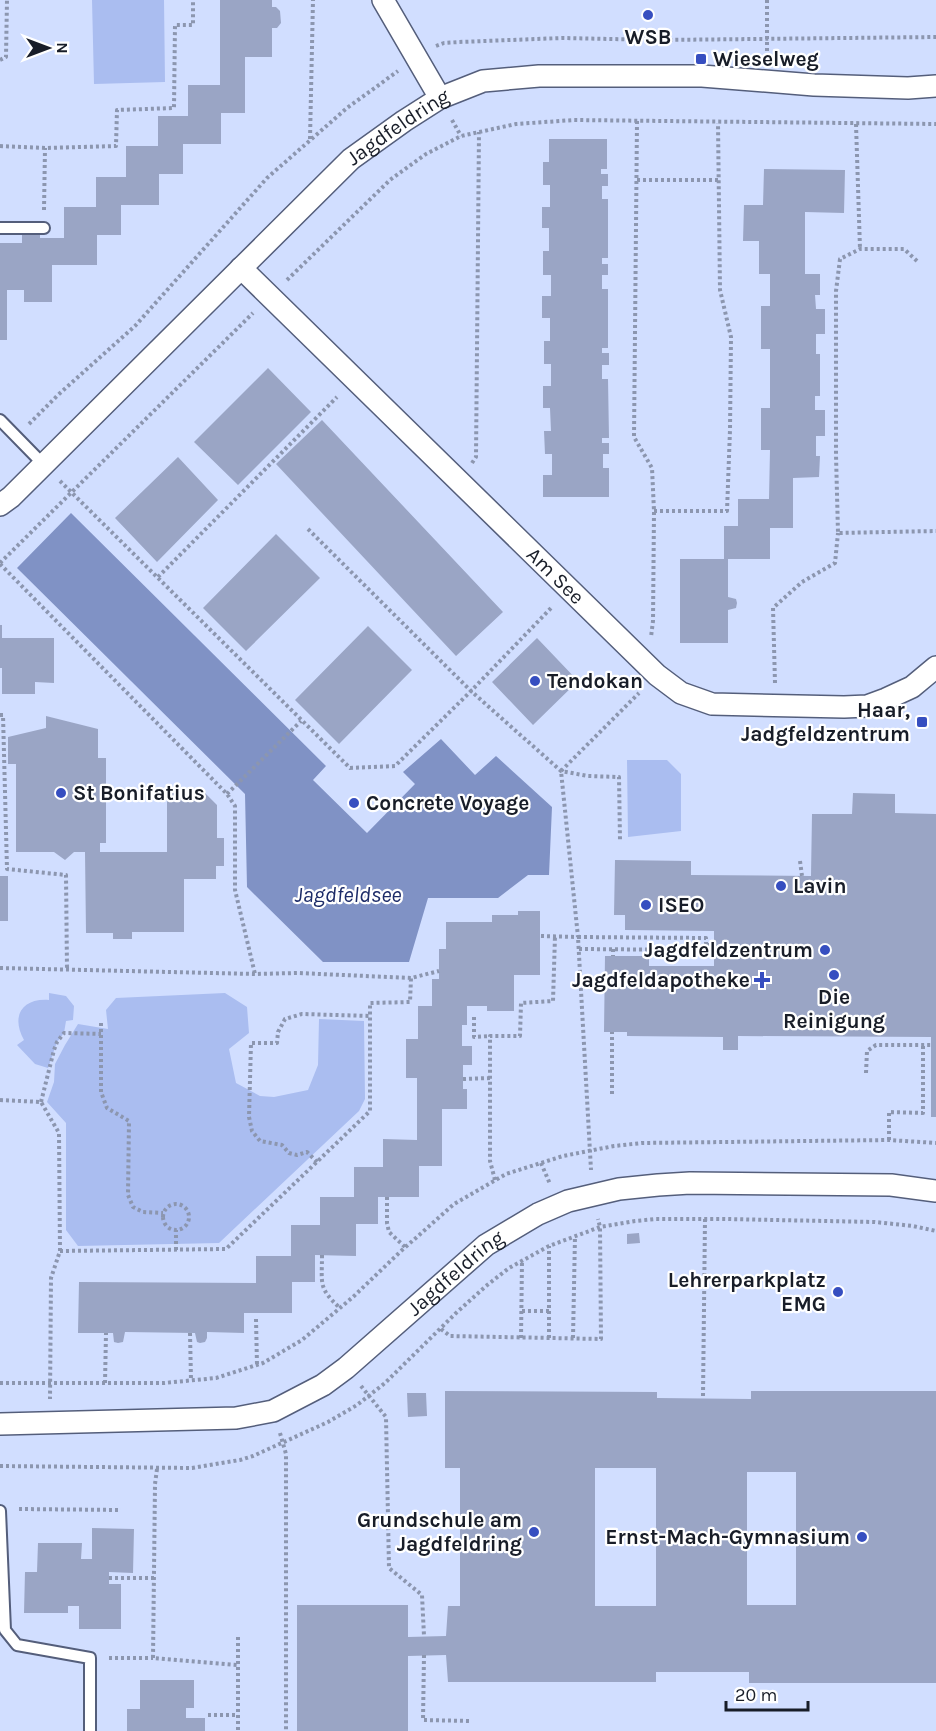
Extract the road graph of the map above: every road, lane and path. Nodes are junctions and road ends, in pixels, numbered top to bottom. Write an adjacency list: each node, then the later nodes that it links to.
1 (7, 0): 8 (path)
2 (193, 0): 19 (path)
3 (313, 0): 17 (path)
4 (382, 0): 11 (street)
5 (767, 0): 7 (path)
6 (936, 37): 7 (path)
7 (767, 38): 9 (path)
8 (0, 60)
9 (767, 81): 10 (street, Jagdfeldring); 11 (street, Jagdfeldring)
10 (936, 86)
11 (440, 98): 26 (street, Jagdfeldring)
12 (637, 121): 13 (path); 16 (path); 20 (path)
13 (718, 123): 14 (path); 21 (path)
14 (856, 124): 15 (path); 24 (path)
15 (936, 124)
16 (479, 132): 27 (path); 31 (path)
17 (310, 139)
18 (0, 146): 19 (path)
19 (45, 148): 23 (path)
20 (637, 180): 21 (path); 34 (path)
21 (718, 180): 34 (path)
22 (0, 228): 23 (lane)
23 (44, 228)
24 (860, 249): 25 (path); 37 (path)
25 (917, 261)
26 (241, 268): 27 (street, Am See); 30 (street, Jagdfeldring)
27 (270, 297): 31 (street, Am See); 32 (path)
28 (326, 409): 39 (path)
29 (0, 420): 30 (lane)
30 (44, 465): 32 (path); 33 (street, Jagdfeldring)
31 (459, 481): 40 (street, Am See)
32 (72, 492): 38 (path); 39 (path)
33 (0, 505)
34 (654, 511): 42 (path)
35 (308, 529): 43 (path)
36 (936, 531): 37 (path)
37 (838, 533): 44 (path)
38 (0, 563): 48 (path)
39 (158, 577): 46 (path)
40 (569, 588): 42 (street, Am See); 43 (path)
41 (936, 667): 44 (street, Am See)
42 (651, 668): 44 (street, Am See); 47 (path)
43 (471, 691): 46 (path); 47 (path)
44 (776, 706)
45 (0, 715): 61 (path)
46 (301, 721): 48 (path)
47 (561, 771): 49 (path); 54 (path)
48 (227, 794): 63 (path)
49 (620, 840)
50 (800, 861): 51 (path)
51 (802, 876)
52 (541, 936): 53 (path)
53 (555, 936): 54 (path); 70 (path)
54 (578, 937): 55 (path); 57 (path)
55 (705, 945): 56 (path); 58 (path)
56 (714, 945)
57 (579, 949): 58 (path); 80 (path)
58 (613, 950): 59 (path)
59 (613, 956)
60 (0, 968): 61 (path)
61 (67, 970): 63 (path)
62 (439, 970): 64 (path)
63 (255, 974): 64 (path)
64 (411, 978): 65 (path)
65 (370, 1016): 81 (path); 81 (path)
66 (474, 1017): 70 (path)
67 (101, 1023): 69 (path)
68 (612, 1032): 76 (path)
69 (101, 1034): 78 (path); 85 (path)
70 (490, 1036): 75 (path)
71 (923, 1046): 72 (path); 73 (path); 79 (path)
72 (932, 1046)
73 (866, 1073)
74 (463, 1078): 75 (path)
75 (491, 1078): 82 (path)
76 (612, 1094)
77 (0, 1100): 78 (path)
78 (41, 1102): 96 (path)
79 (889, 1140)
80 (590, 1151)
81 (317, 1162): 95 (path)
82 (495, 1180)
83 (936, 1191): 114 (street, Jagdfeldring)
84 (387, 1197): 94 (path)
85 (163, 1213): 90 (path); 90 (path)
86 (725, 1214): 88 (path)
87 (705, 1219): 88 (path); 89 (path); 113 (path)
88 (725, 1219): 91 (path)
89 (600, 1227): 92 (path); 108 (path)
90 (176, 1230): 95 (path)
91 (936, 1231)
92 (575, 1236): 93 (path); 108 (path)
93 (549, 1246): 98 (path); 101 (path)
94 (405, 1247)
95 (176, 1250): 96 (path)
96 (60, 1251): 114 (path)
97 (322, 1255): 99 (path)
98 (522, 1260): 100 (path); 103 (path)
99 (340, 1308)
100 (522, 1311): 101 (path); 106 (path)
101 (549, 1311): 107 (path)
102 (256, 1319): 109 (path)
103 (441, 1329): 106 (path); 112 (path)
104 (106, 1333): 111 (path)
105 (190, 1333): 110 (path)
106 (521, 1338): 107 (path)
107 (549, 1338): 108 (path)
108 (573, 1338)
109 (257, 1365)
110 (191, 1380)
111 (105, 1383)
112 (369, 1395): 118 (path); 123 (path)
113 (703, 1396)
114 (50, 1423): 115 (street, Jagdfeldring)
115 (0, 1424)
116 (286, 1454): 132 (path)
117 (0, 1466): 118 (path)
118 (157, 1469): 122 (path)
119 (5, 1510): 120 (path); 130 (lane)
120 (121, 1510)
121 (109, 1578): 122 (path)
122 (154, 1578): 126 (path)
123 (424, 1636)
124 (238, 1637): 126 (path)
125 (424, 1655): 129 (path)
126 (238, 1665): 128 (path)
127 (208, 1715): 128 (path)
128 (238, 1715): 131 (path)
129 (469, 1721)
130 (90, 1731)
131 (238, 1731)
132 (286, 1731)

